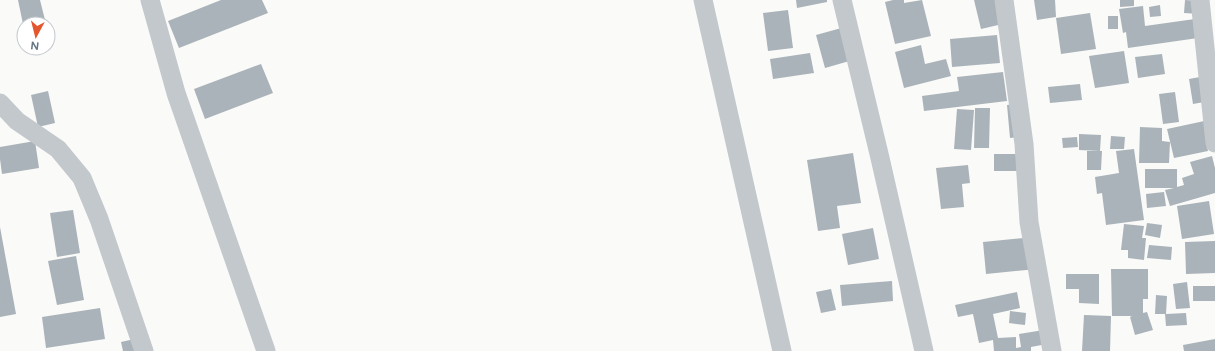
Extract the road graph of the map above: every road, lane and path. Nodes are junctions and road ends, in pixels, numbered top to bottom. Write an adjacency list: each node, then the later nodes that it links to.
1 (150, 0): 9 (street)
2 (703, 0): 10 (street)
3 (842, 0): 11 (street)
4 (1004, 0): 12 (street)
5 (1200, 0): 7 (street)
6 (0, 103): 8 (street)
7 (1215, 143)
8 (144, 351)
9 (266, 351)
10 (782, 351)
11 (924, 351)
12 (1052, 351)

